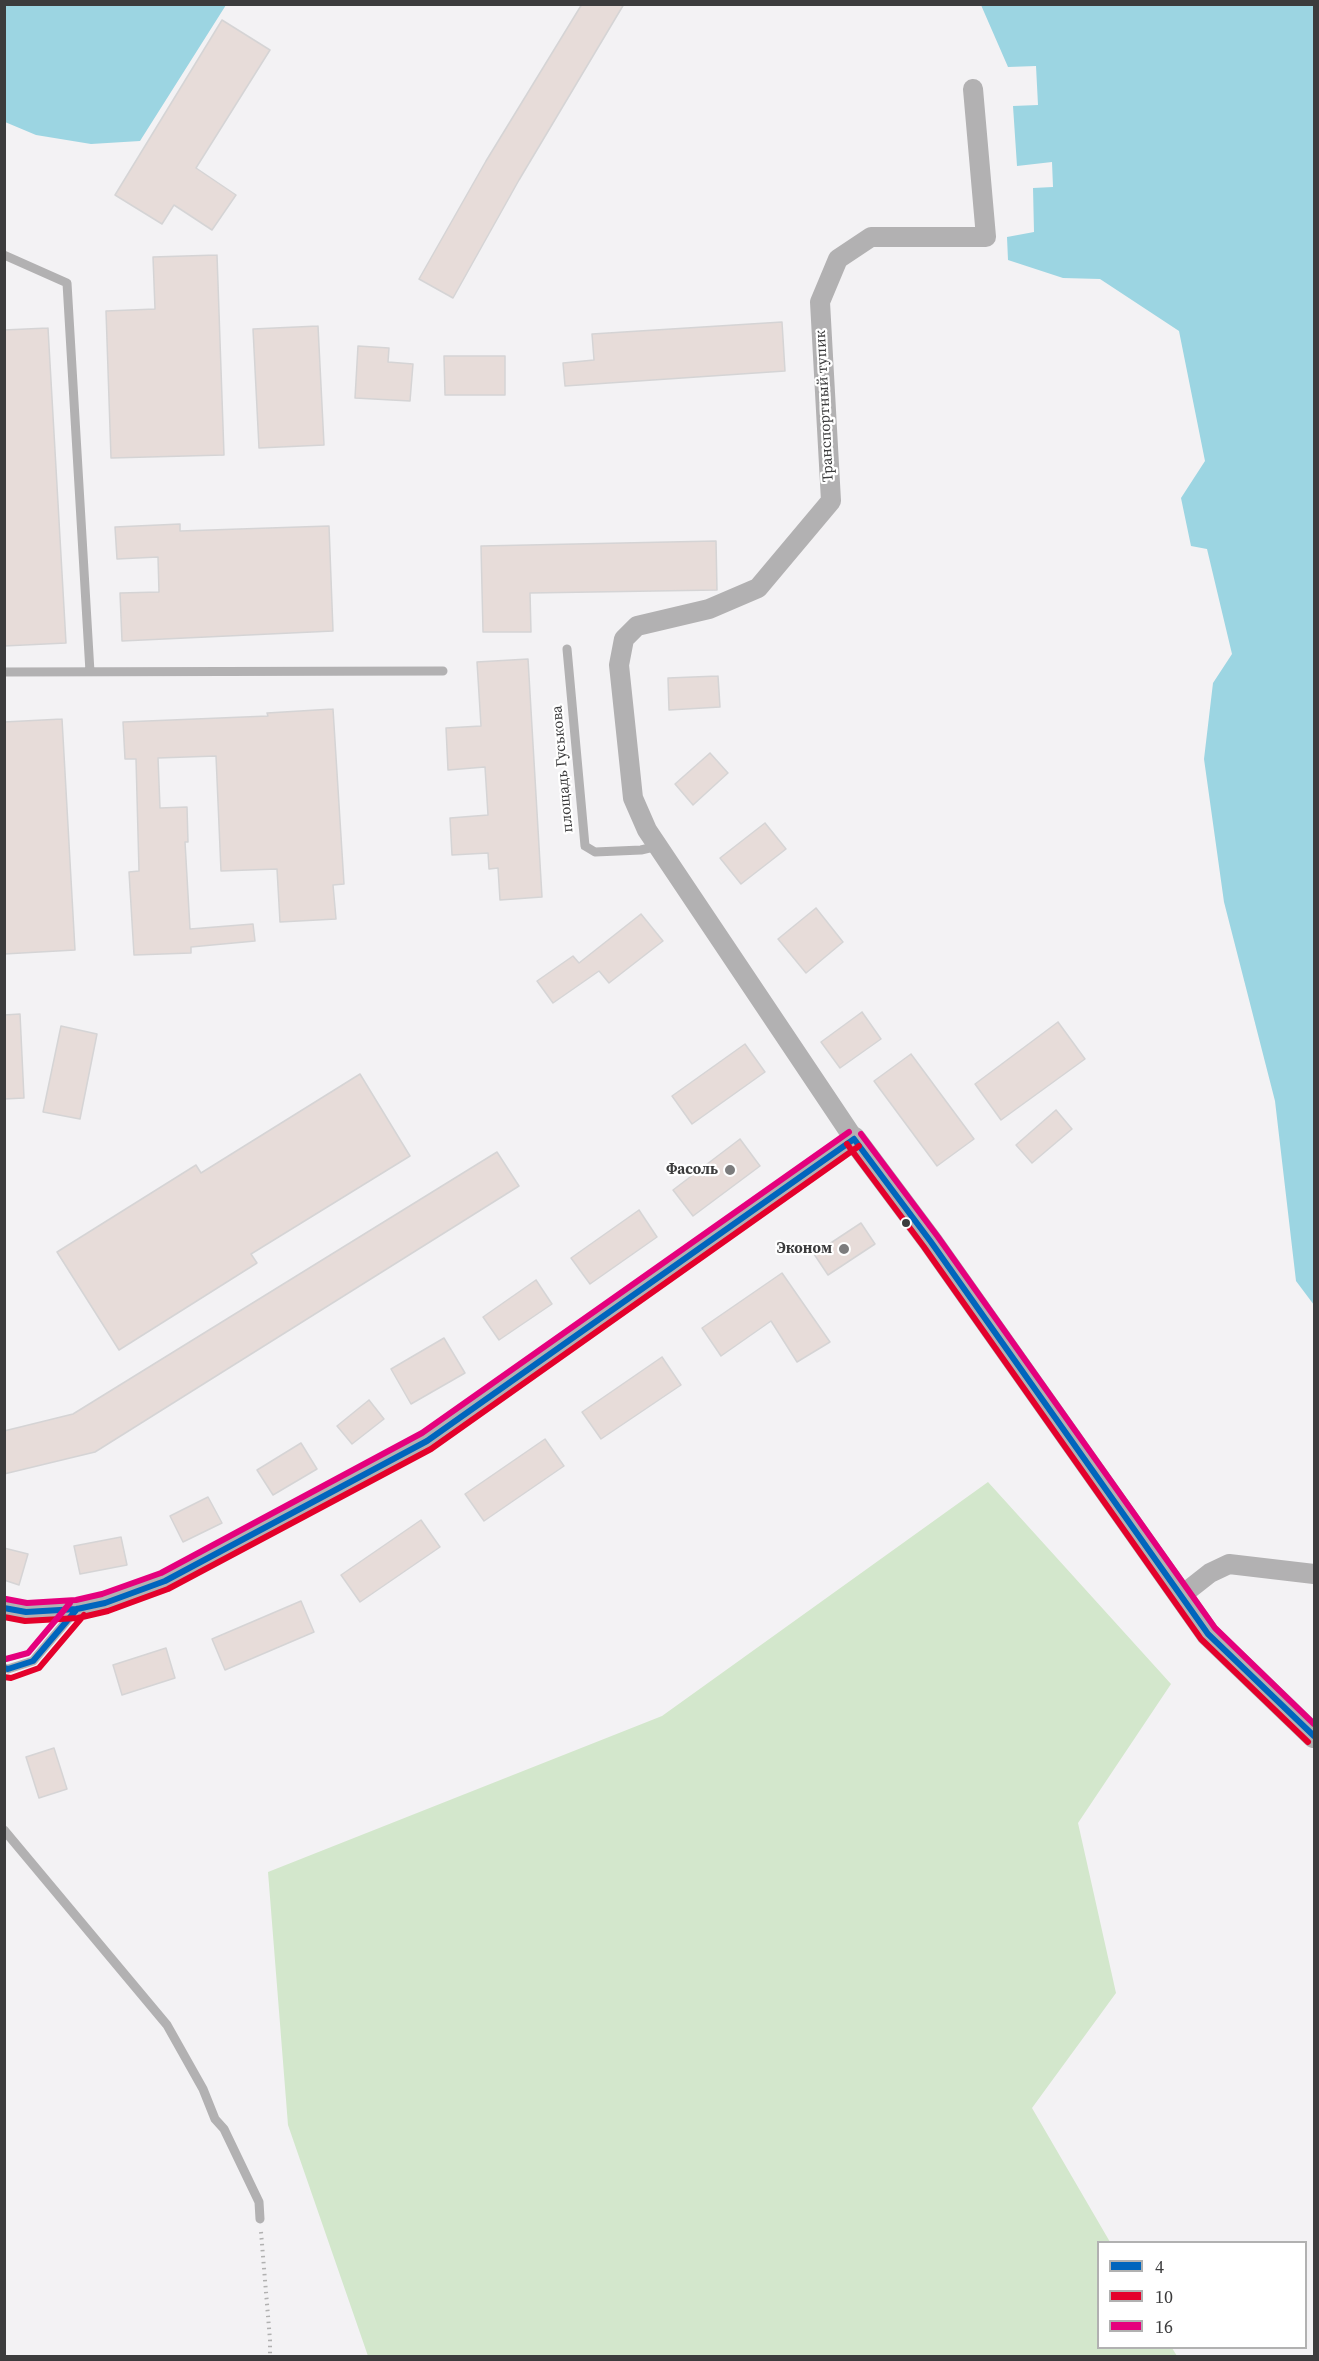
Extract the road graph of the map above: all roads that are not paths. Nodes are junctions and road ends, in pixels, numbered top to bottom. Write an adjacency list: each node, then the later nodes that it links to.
1 (973, 89): 7 (street, Транспортный тупик)
2 (4, 255): 6 (lane)
3 (567, 650): 7 (lane, площадь Гуськова)
4 (443, 671): 6 (lane)
5 (4, 672): 6 (lane)
6 (90, 672)
7 (658, 846): 8 (street, Транспортный тупик)
8 (854, 1138): 10 (street); 12 (street)
9 (1314, 1574): 10 (street)
10 (1182, 1595): 14 (street)
11 (4, 1608): 12 (street)
12 (77, 1609): 13 (lane)
13 (6, 1669)
14 (1314, 1736)
15 (4, 1830): 16 (lane)
16 (260, 2219)

